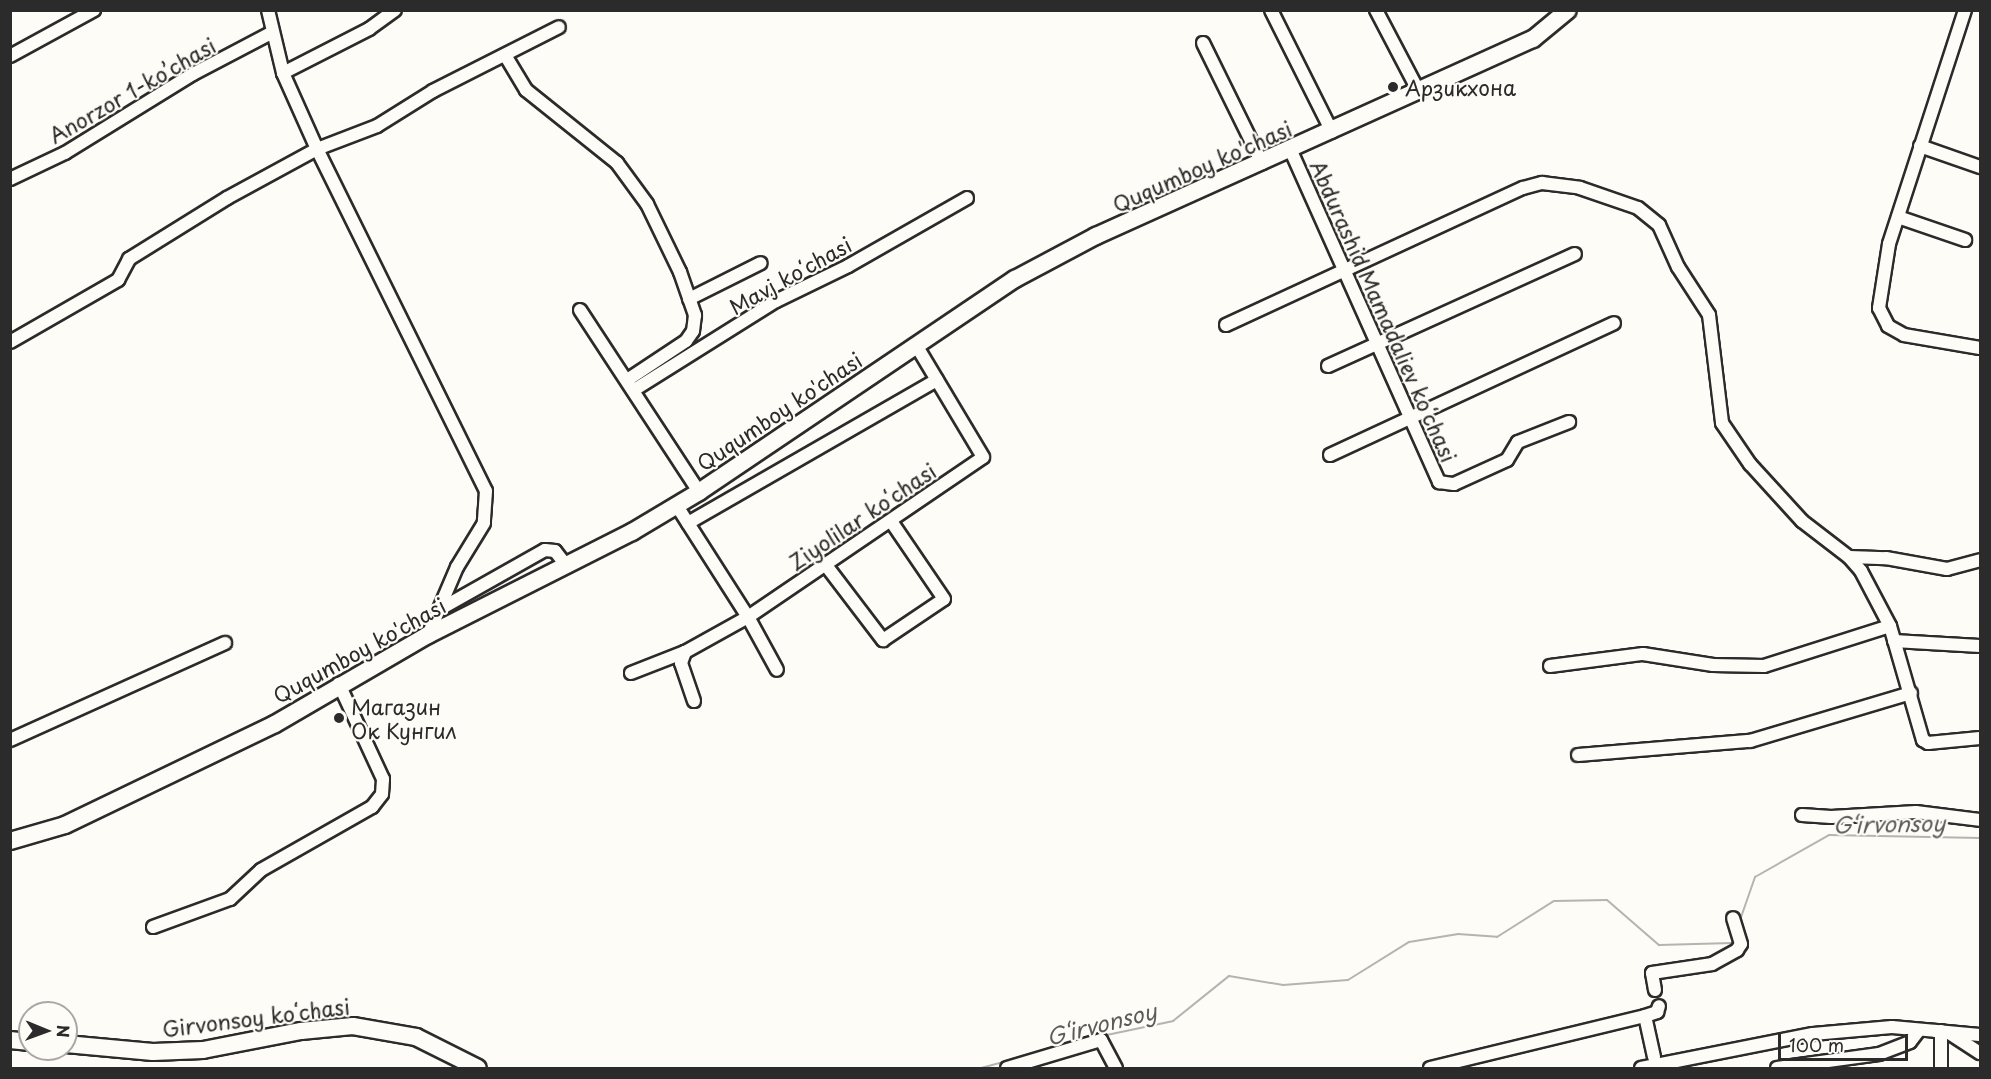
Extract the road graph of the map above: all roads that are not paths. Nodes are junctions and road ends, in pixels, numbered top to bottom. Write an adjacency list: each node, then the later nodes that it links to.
1 (94, 10): 12 (street)
2 (268, 10): 9 (street)
3 (395, 10): 13 (street)
4 (1271, 10): 15 (street)
5 (1376, 10): 14 (street)
6 (1568, 10): 14 (main road, Ququmboy ko'chasi)
7 (1965, 10): 16 (street)
8 (559, 27): 11 (street)
9 (273, 32): 13 (street); 21 (street, Аnorzor 1-koʼchasi)
10 (1203, 43): 19 (street)
11 (505, 55): 17 (street); 28 (street)
12 (10, 56)
13 (283, 73): 17 (street)
14 (1419, 92): 15 (main road, Ququmboy ko'chasi)
15 (1332, 132): 18 (main road, Ququmboy ko'chasi)
16 (1920, 146): 20 (street); 23 (street)
17 (317, 149): 32 (street); 50 (street)
18 (1291, 151): 19 (main road, Ququmboy ko'chasi); 27 (street, Abdurashid Mamadaliev koʻchasi)
19 (1262, 163): 34 (main road, Ququmboy ko'chasi)
20 (1980, 167)
21 (10, 179)
22 (967, 198): 38 (street, Mavj koʻchasi)
23 (1898, 217): 24 (street); 35 (street)
24 (1965, 240)
25 (1575, 254): 33 (street)
26 (761, 263): 28 (street, Mavj koʻchasi)
27 (1344, 270): 31 (street); 33 (street, Abdurashid Mamadaliev koʻchasi); 46 (street)
28 (690, 299): 38 (street)
29 (580, 310): 38 (street)
30 (1614, 323): 39 (street)
31 (1226, 325)
32 (10, 342)
33 (1378, 343): 36 (street); 39 (street, Abdurashid Mamadaliev koʻchasi)
34 (916, 345): 37 (street); 42 (main road, Ququmboy ko'chasi)
35 (1980, 348)
36 (1328, 366)
37 (937, 381): 44 (street, Ziyolilar koʻchasi); 45 (street)
38 (631, 385): 42 (street)
39 (1412, 417): 40 (street, Abdurashid Mamadaliev koʻchasi); 41 (street)
40 (1569, 422)
41 (1330, 455)
42 (699, 492): 43 (main road, Ququmboy ko'chasi)
43 (677, 506): 45 (street); 48 (main road, Ququmboy ko'chasi)
44 (891, 521): 49 (street, Ziyolilar koʻchasi); 49 (street)
45 (688, 523): 51 (street)
46 (1850, 557): 47 (street); 52 (street)
47 (1980, 560)
48 (565, 564): 50 (street); 53 (main road, Ququmboy ko'chasi)
49 (825, 564): 51 (street, Ziyolilar koʻchasi)
50 (442, 608): 53 (street)
51 (748, 617): 57 (street, Ziyolilar koʻchasi); 59 (street)
52 (1890, 626): 54 (street); 58 (street)
53 (428, 635): 61 (main road, Ququmboy ko'chasi)
54 (1894, 641): 56 (street); 62 (street)
55 (225, 643): 65 (street)
56 (1980, 646)
57 (685, 652): 60 (street, Ziyolilar koʻchasi); 63 (street)
58 (1551, 666)
59 (777, 670)
60 (631, 673)
61 (339, 684): 69 (main road, Ququmboy ko'chasi); 71 (street)
62 (1911, 693): 64 (street); 66 (street)
63 (694, 701)
64 (1980, 738)
65 (10, 740)
66 (1578, 755)
67 (1802, 815): 68 (street)
68 (1980, 820)
69 (10, 841)
70 (1733, 918): 72 (street)
71 (153, 927)
72 (1655, 990)
73 (1659, 1006): 74 (street)
74 (1645, 1016): 80 (street); 85 (street)
75 (1919, 1029): 76 (street); 81 (street); 87 (street)
76 (1943, 1031): 77 (street); 79 (street); 88 (street)
77 (1980, 1035)
78 (78, 1045): 82 (main road, Girvonsoy koʻchasi)
79 (1980, 1053)
80 (1654, 1057)
81 (1683, 1064): 86 (street)
82 (478, 1068)
83 (1007, 1068): 84 (street)
84 (1116, 1068)
85 (1431, 1068)
86 (1641, 1068)
87 (1777, 1068)
88 (1941, 1068)

